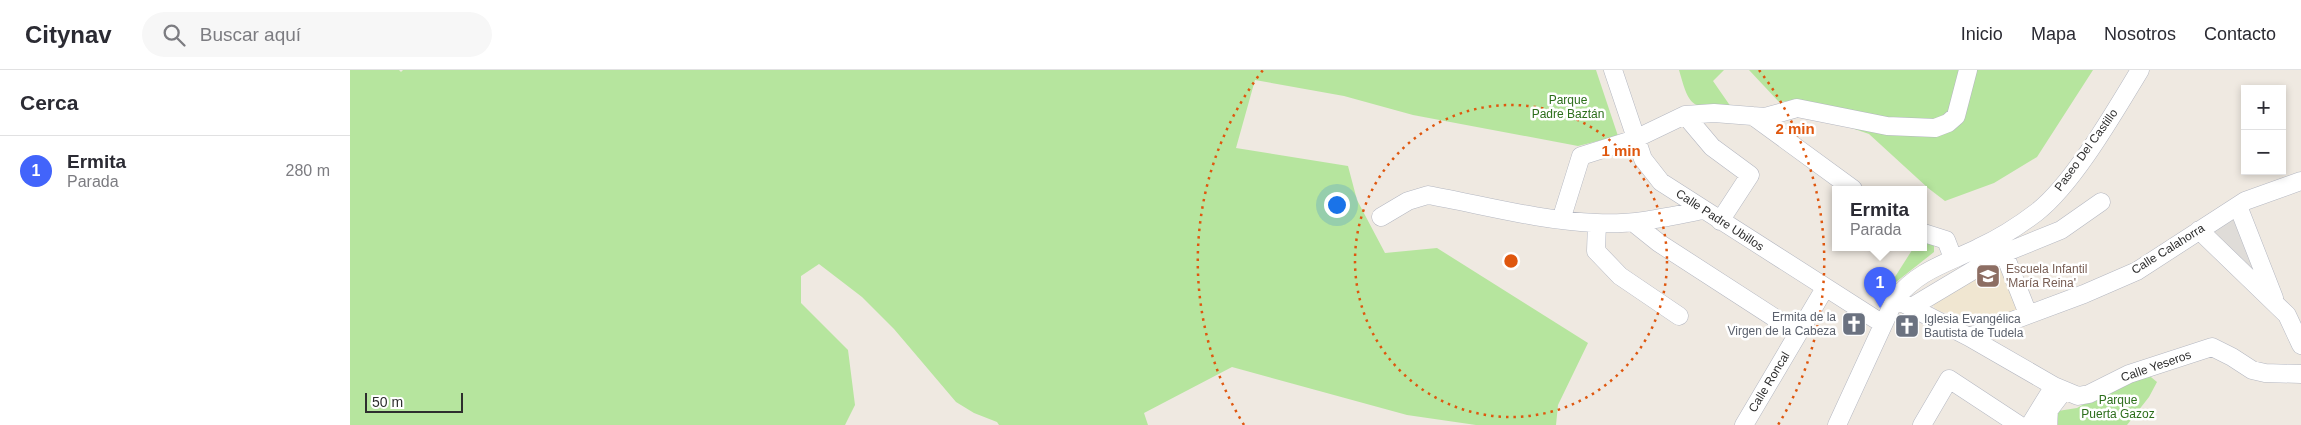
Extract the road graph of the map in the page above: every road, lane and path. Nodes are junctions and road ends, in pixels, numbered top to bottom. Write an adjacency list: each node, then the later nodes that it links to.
1 (1613, 70): 6 (street, Calle Padre Ubillos)
2 (1968, 70): 5 (street)
3 (2140, 70): 20 (street, Paseo Del Castillo)
4 (1685, 115): 5 (street); 6 (street); 14 (street)
5 (1753, 116): 8 (street)
6 (1635, 139): 11 (street, Calle Padre Ubillos); 13 (street)
7 (2301, 181): 10 (street, Calle Calahorra)
8 (1849, 186)
9 (2101, 202): 19 (street)
10 (2243, 203): 17 (street, Calle Calahorra); 24 (street)
11 (1703, 210): 14 (street, Calle Padre Ubillos); 15 (street)
12 (1381, 216): 13 (street)
13 (1561, 220): 16 (street)
14 (1720, 221): 21 (street, Calle Padre Ubillos)
15 (1634, 222): 16 (street); 28 (street)
16 (1597, 223): 26 (street)
17 (2199, 230): 24 (street); 25 (street, Calle Calahorra)
18 (1927, 233): 20 (street)
19 (2004, 253): 23 (street); 25 (street)
20 (1953, 258): 22 (street, Paseo Del Castillo)
21 (1825, 288): 27 (street, Calle Padre Ubillos); 28 (street, Calle Roncal)
22 (1895, 299): 23 (street, Calle Yeseros); 27 (street, Paseo Del Castillo)
23 (1910, 308): 29 (street, Calle Yeseros)
24 (2281, 309): 30 (street)
25 (2028, 314): 29 (street, Calle Calahorra)
26 (1679, 316)
27 (1883, 324): 34 (street, Paseo Del Castillo)
28 (1798, 333): 33 (street, Calle Roncal)
29 (1969, 337): 32 (street, Calle Yeseros)
30 (2301, 345)
31 (2301, 374): 32 (street, Calle Yeseros)
32 (2054, 386): 37 (street); 38 (street)
33 (1744, 425)
34 (1837, 425)
35 (1922, 425): 36 (street)
36 (2019, 425)
37 (2030, 425)
38 (2048, 425)

